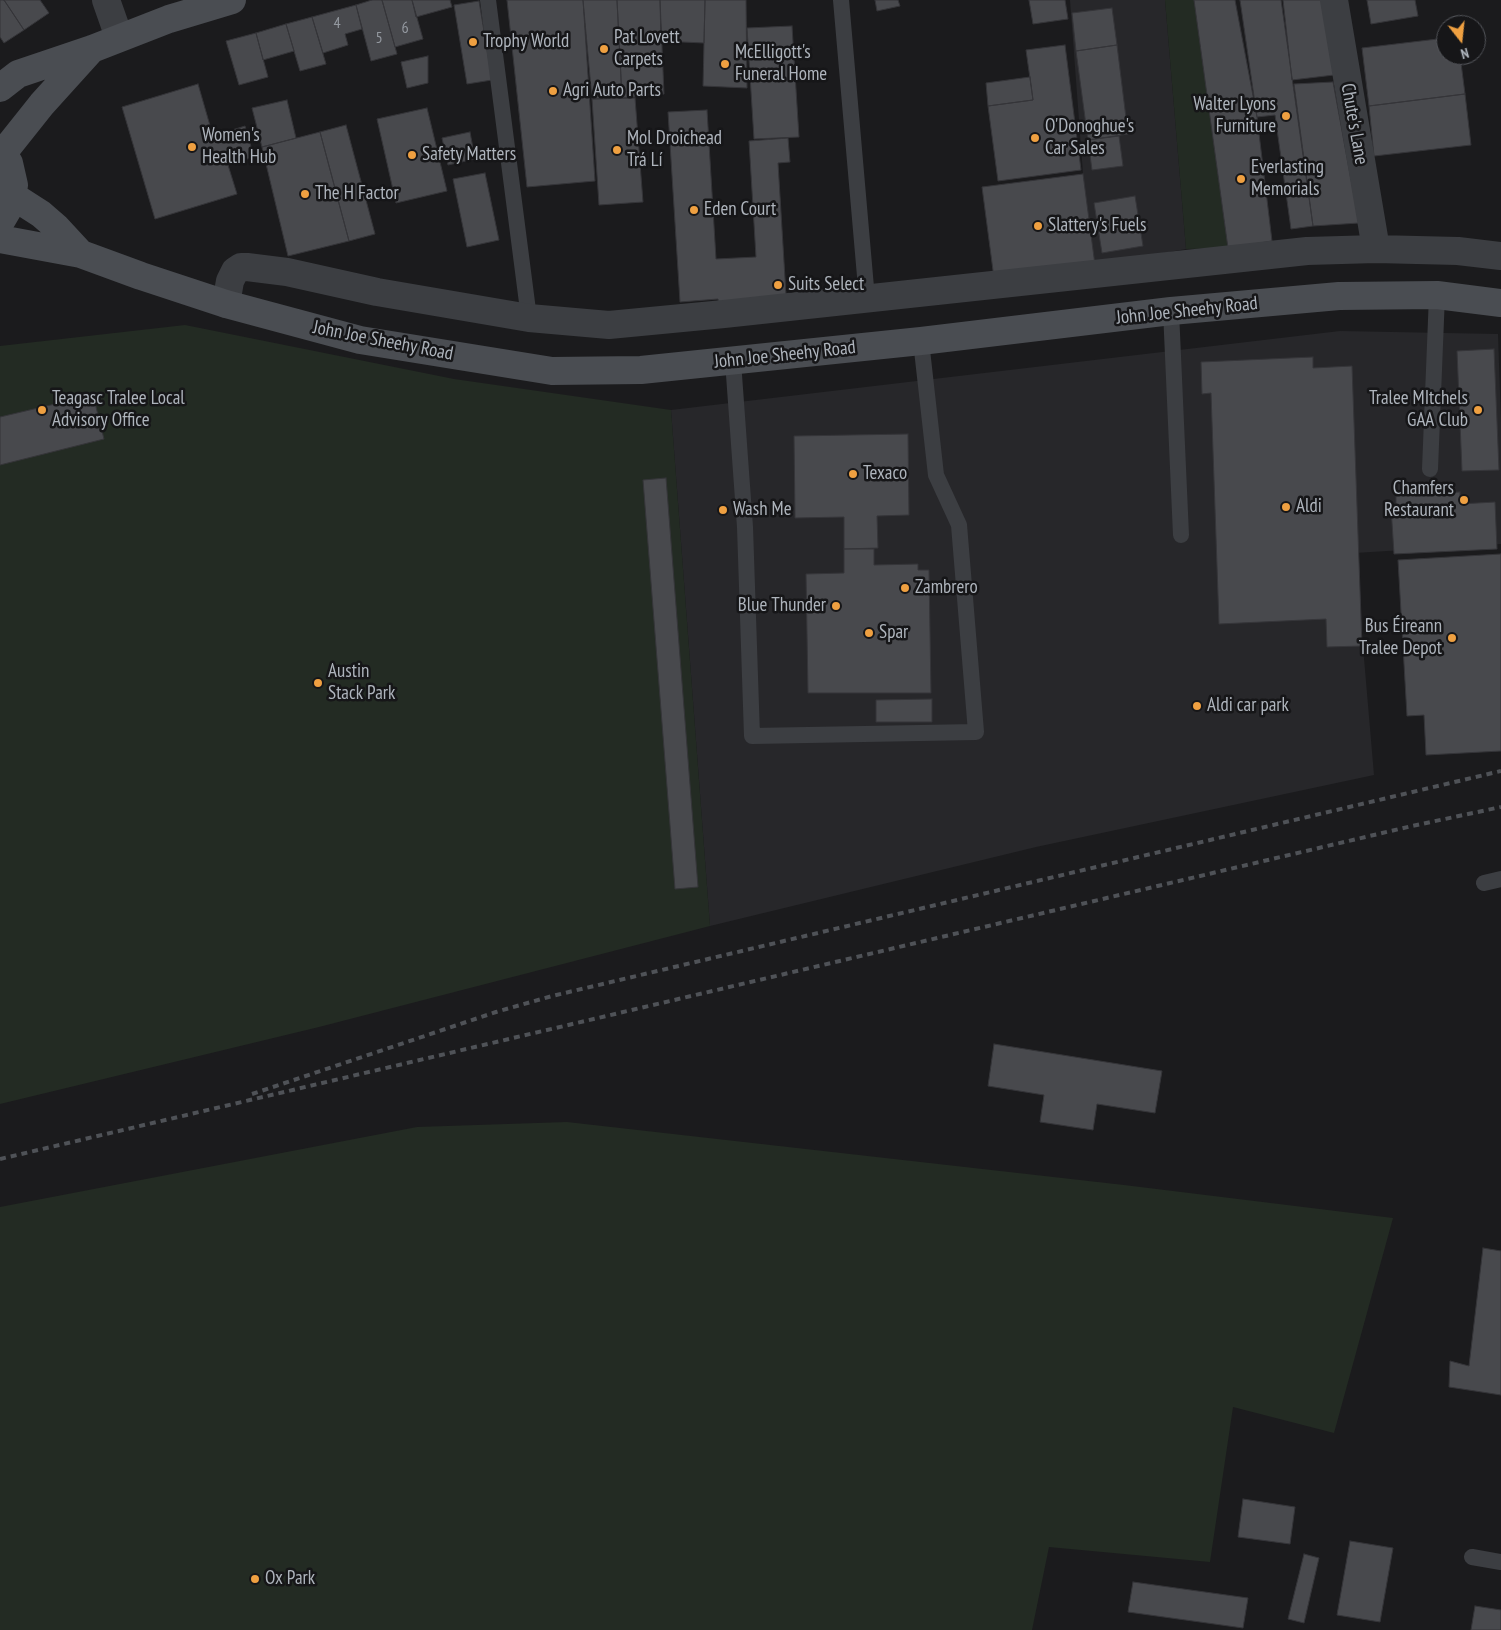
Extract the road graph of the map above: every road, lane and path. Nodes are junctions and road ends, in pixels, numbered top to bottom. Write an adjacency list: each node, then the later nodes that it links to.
1 (106, 0): 6 (street)
2 (232, 0): 6 (main road)
3 (488, 0): 21 (lane)
4 (841, 0): 17 (lane)
5 (1334, 0): 13 (street, Chute's Lane)
6 (119, 37): 7 (main road)
7 (92, 49): 8 (main road); 9 (main road)
8 (0, 88)
9 (2, 151): 10 (main road)
10 (13, 196): 11 (main road); 14 (main road, John Joe Sheehy Road)
11 (0, 224)
12 (0, 239): 14 (main road, John Joe Sheehy Road)
13 (1376, 249): 15 (street); 17 (street)
14 (81, 254): 19 (main road, John Joe Sheehy Road)
15 (1501, 256)
16 (1437, 295): 18 (main road, John Joe Sheehy Road); 20 (main road, John Joe Sheehy Road); 24 (lane)
17 (867, 299): 21 (street)
18 (1501, 303)
19 (226, 304): 21 (street); 23 (main road, John Joe Sheehy Road)
20 (1171, 312): 22 (main road, John Joe Sheehy Road); 25 (lane)
21 (529, 318)
22 (921, 341): 23 (main road, John Joe Sheehy Road); 23 (lane)
23 (733, 361)
24 (1430, 469)
25 (1181, 535)
26 (1501, 879): 27 (lane)
27 (1484, 883)
28 (1472, 1557): 29 (lane)
29 (1501, 1562)

